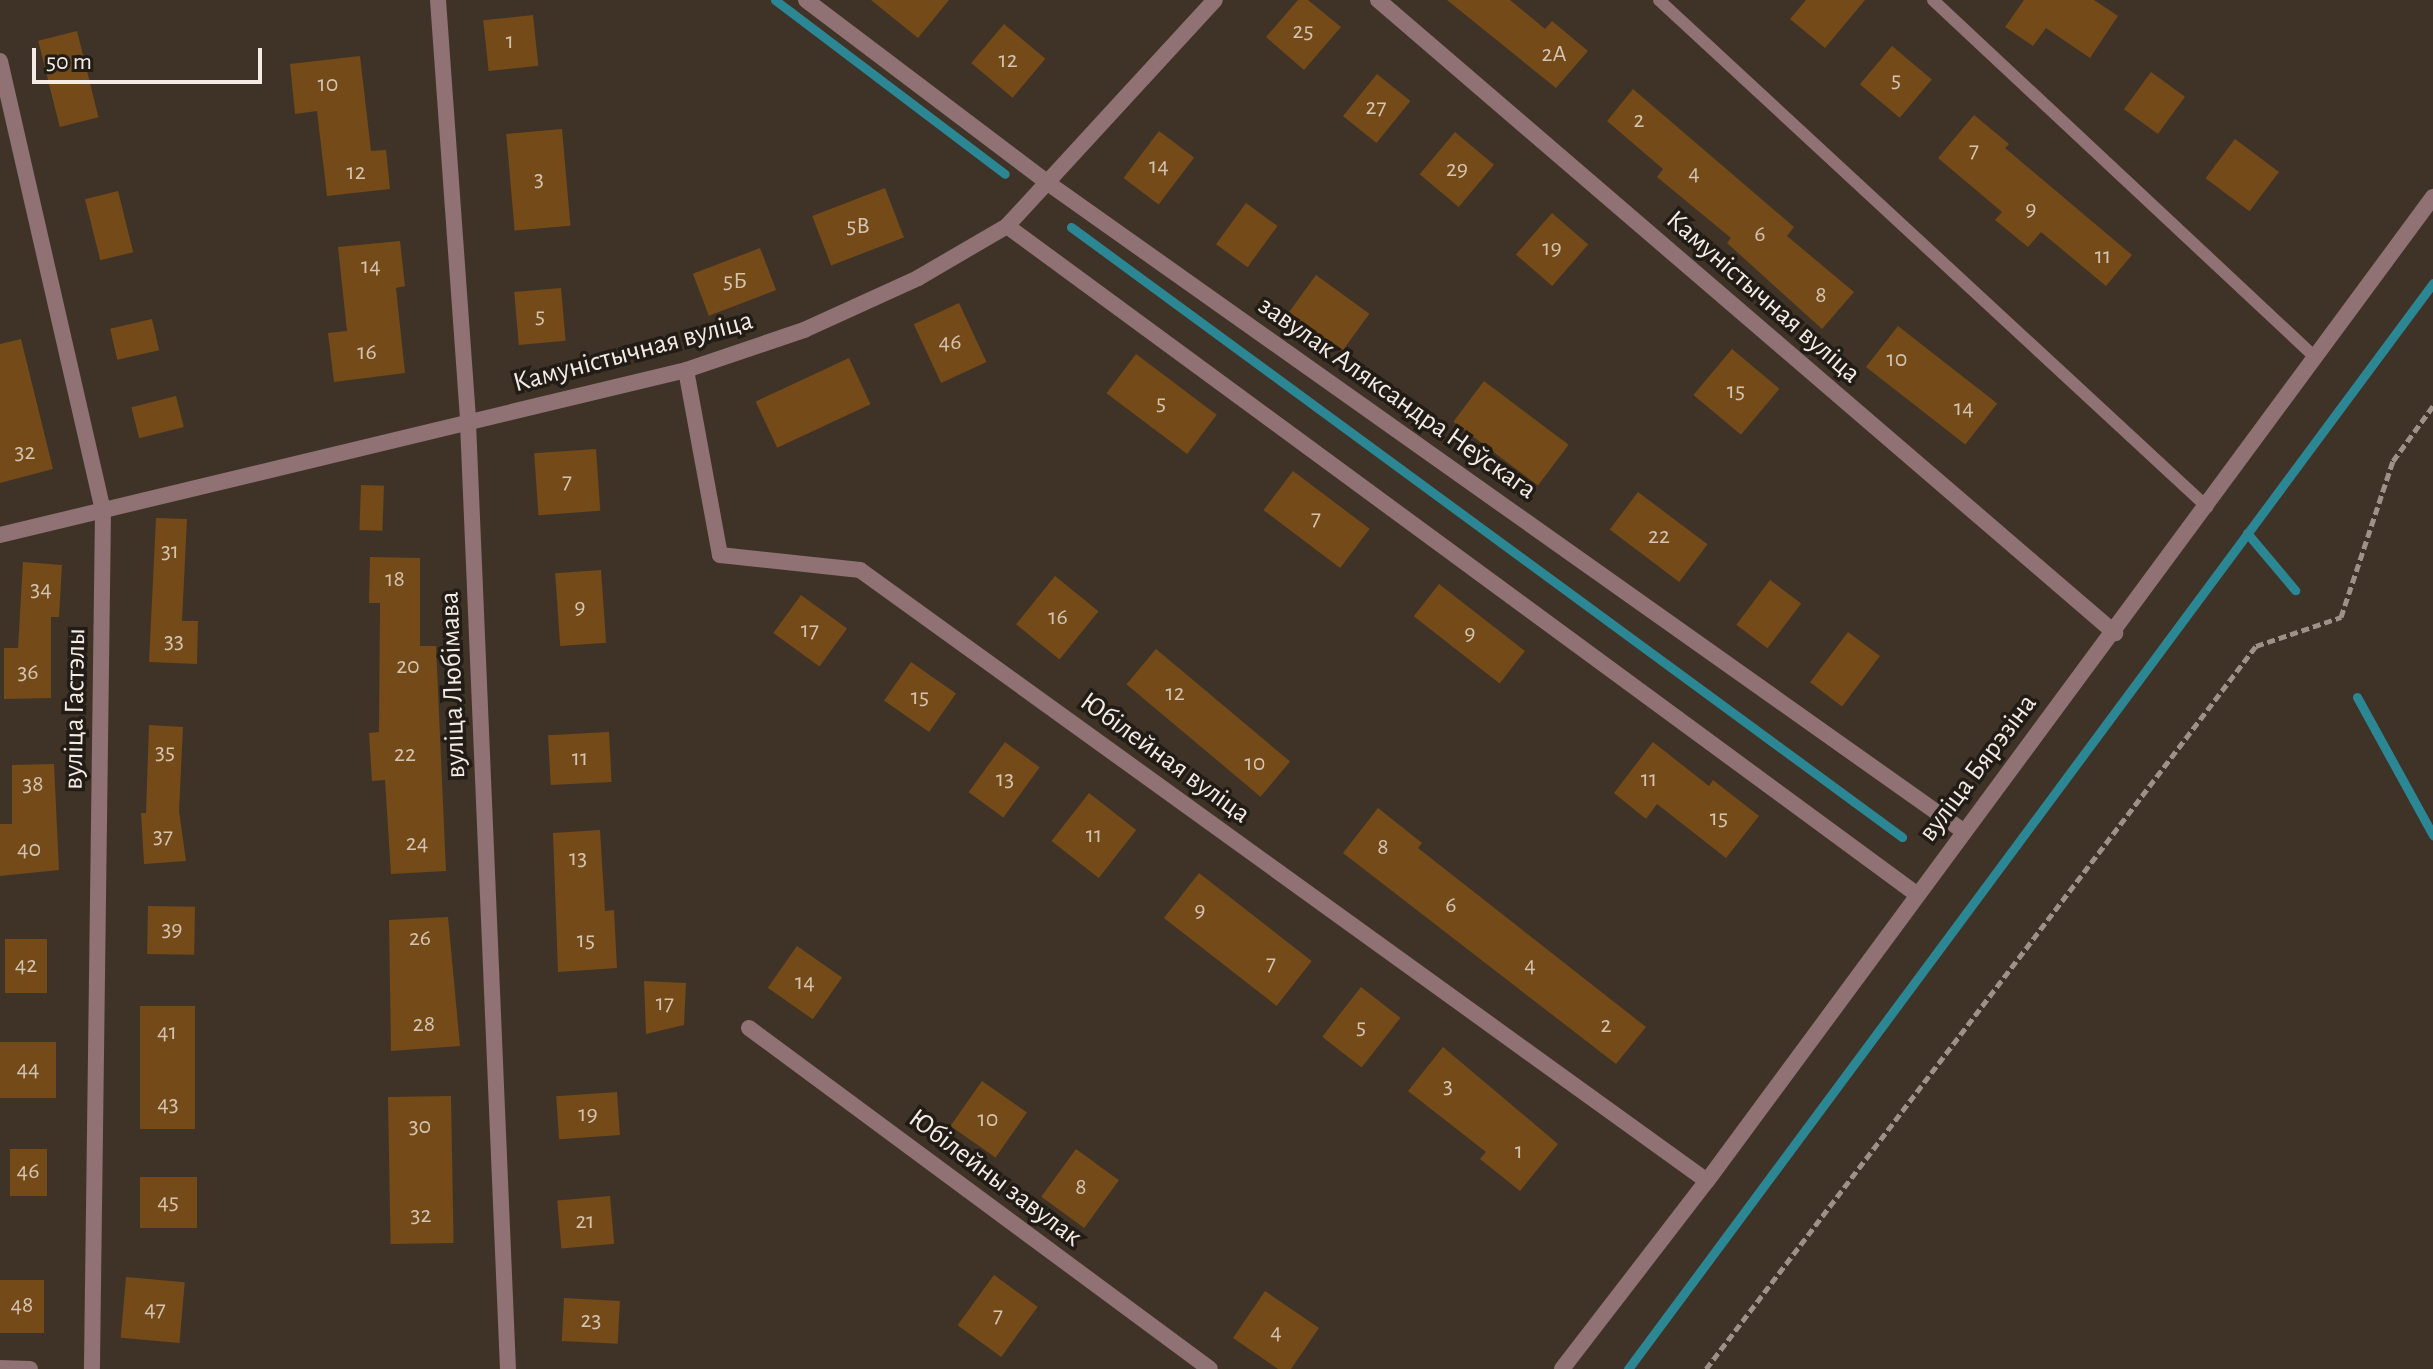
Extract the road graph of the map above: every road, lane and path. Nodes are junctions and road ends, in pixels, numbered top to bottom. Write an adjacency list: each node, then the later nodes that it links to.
1 (438, 0): 14 (street, вуліца Любімава)
2 (806, 0): 8 (street, завулак Аляксандра Неўскага)
3 (1215, 0): 8 (street, Камуністычная вуліца)
4 (1378, 0): 18 (street, Камуністычная вуліца)
5 (1659, 0): 15 (lane)
6 (1933, 0): 11 (lane)
7 (0, 61): 16 (street, вуліца Гастэлы)
8 (1045, 181): 10 (street, Камуністычная вуліца); 19 (street, завулак Аляксандра Неўскага)
9 (2433, 197): 11 (street, вуліца Бярэзіна)
10 (1007, 226): 12 (street, Камуністычная вуліца); 20 (street)
11 (2316, 358): 15 (street, вуліца Бярэзіна)
12 (686, 370): 14 (street, Камуністычная вуліца); 22 (street, Юбілейная вуліца)
13 (2433, 406): 29 (path)
14 (468, 423): 16 (street, Камуністычная вуліца); 26 (street, вуліца Любімава)
15 (2207, 507): 18 (street, вуліца Бярэзіна)
16 (103, 512): 17 (street, Камуністычная вуліца); 25 (street, вуліца Гастэлы)
17 (0, 535)
18 (2115, 633): 19 (street, вуліца Бярэзіна)
19 (1963, 831): 20 (street, вуліца Бярэзіна)
20 (1915, 893): 22 (street, вуліца Бярэзіна)
21 (749, 1028): 27 (street, Юбілейны завулак)
22 (1707, 1181): 28 (street, вуліца Бярэзіна)
23 (0, 1368): 24 (street)
24 (30, 1369)
25 (92, 1369)
26 (508, 1369)
27 (1210, 1369)
28 (1562, 1369)
29 (1706, 1369)

